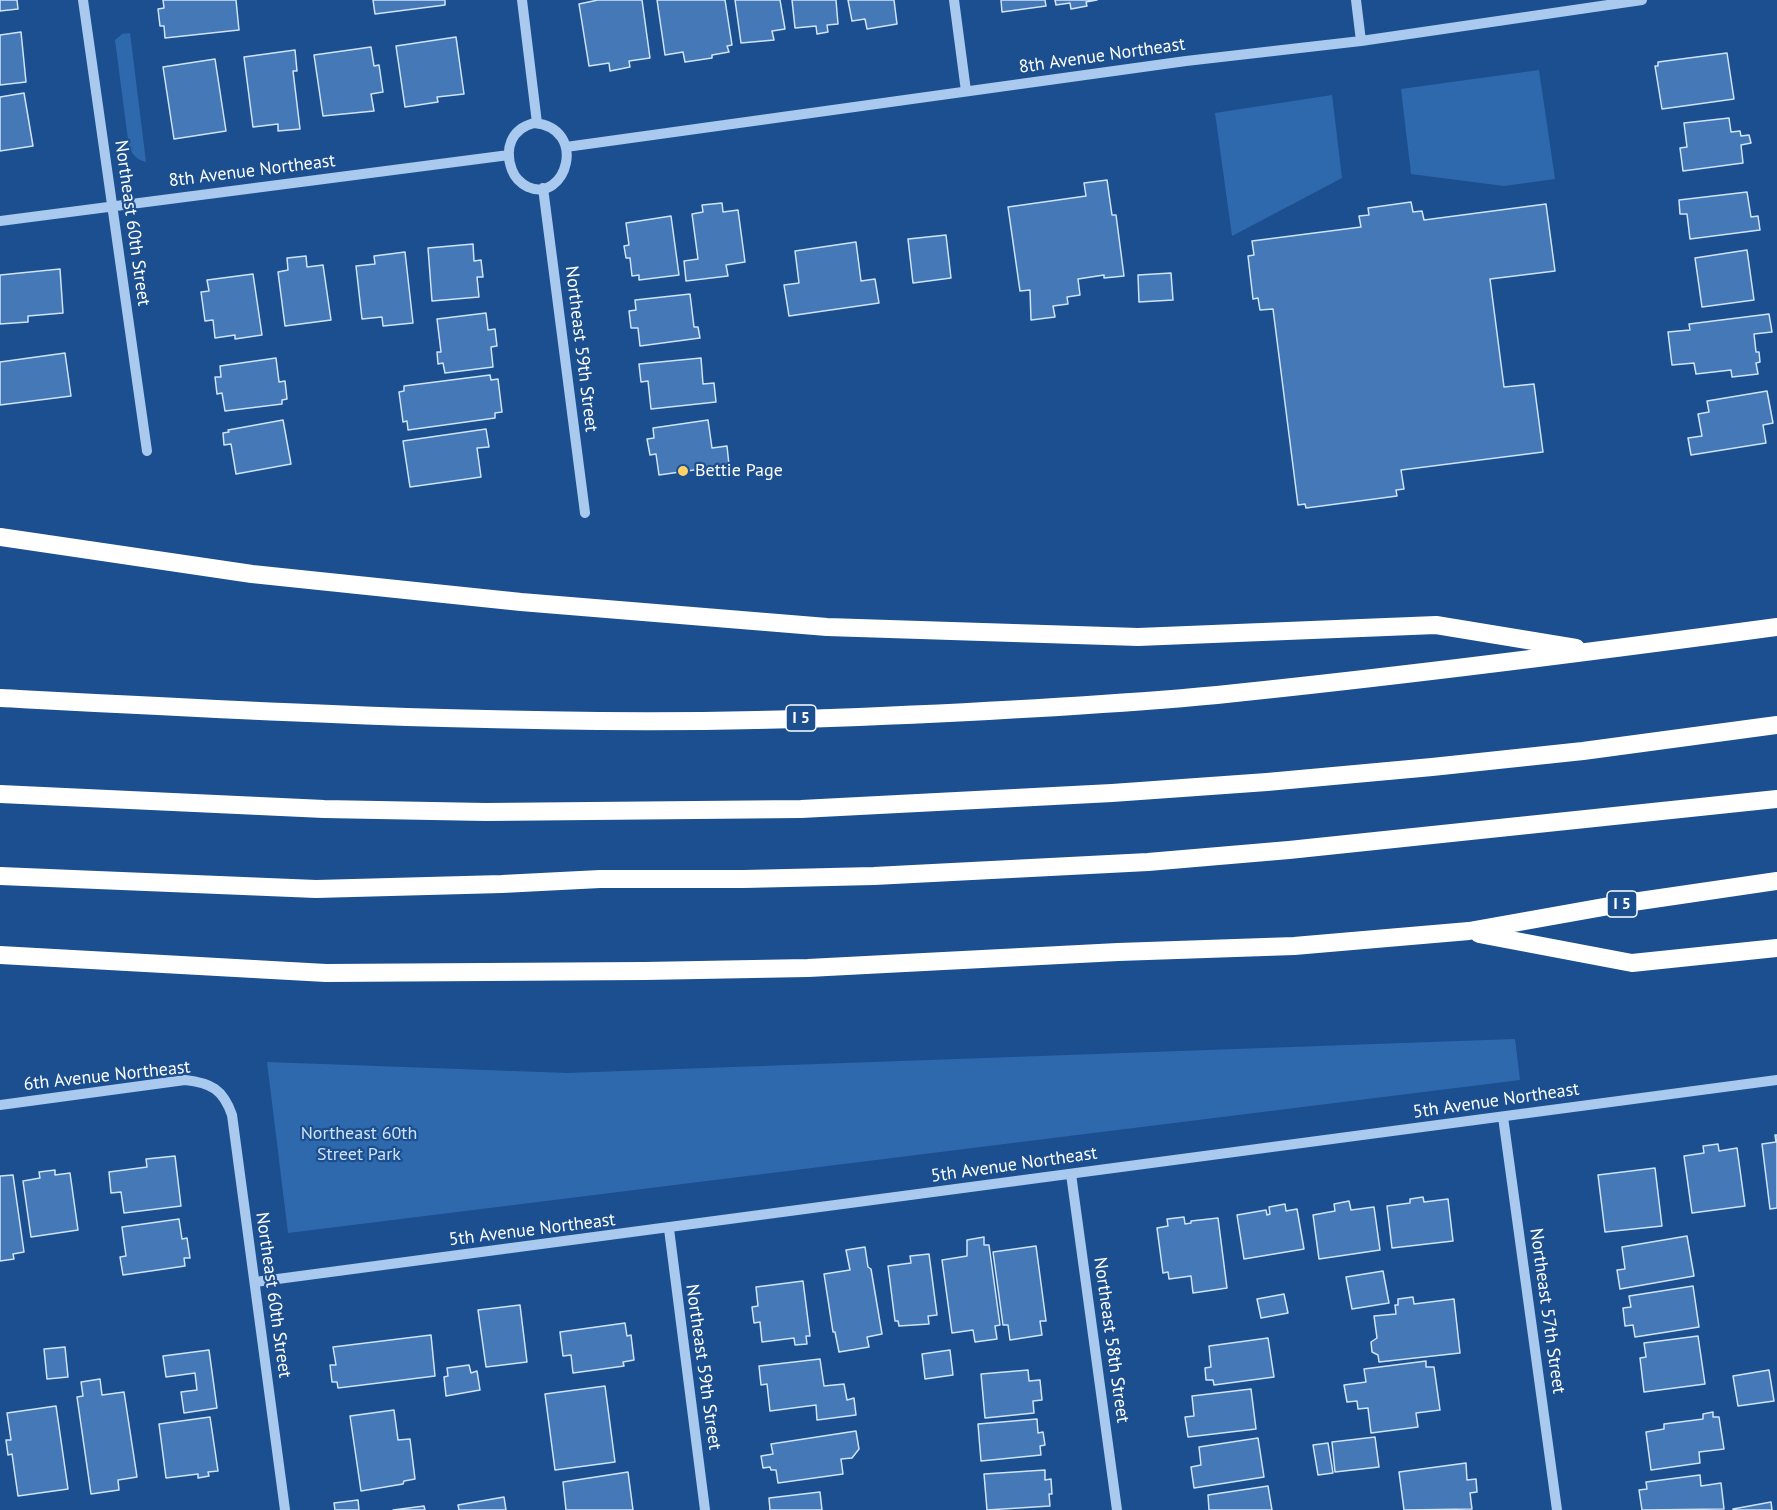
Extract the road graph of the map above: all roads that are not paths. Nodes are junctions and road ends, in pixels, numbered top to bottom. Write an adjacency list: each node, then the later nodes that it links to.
1 (84, 0): 12 (street, Northeast 60th Street)
2 (522, 0): 8 (street)
3 (954, 0): 7 (street)
4 (1356, 0): 6 (street)
5 (1642, 0): 6 (street, 8th Avenue Northeast)
6 (1361, 41): 7 (street, 8th Avenue Northeast)
7 (966, 92): 9 (street, 8th Avenue Northeast)
8 (537, 123): 9 (street); 10 (street)
9 (566, 147): 11 (street)
10 (509, 155): 11 (street); 12 (street, 8th Avenue Northeast)
11 (543, 188): 15 (street, Northeast 59th Street)
12 (113, 206): 13 (street, 8th Avenue Northeast); 14 (street, Northeast 60th Street)
13 (0, 221)
14 (147, 451)
15 (585, 513)
16 (0, 537): 18 (highway)
17 (1777, 627): 18 (highway, I 5)
18 (1599, 651): 19 (highway, I 5)
19 (0, 698)
20 (1777, 725): 21 (highway)
21 (0, 794)
22 (1777, 800): 23 (highway)
23 (0, 876)
24 (1777, 881): 25 (highway, I 5)
25 (1469, 932): 26 (highway); 27 (highway, I 5)
26 (1777, 948)
27 (0, 955)
28 (1777, 1080): 31 (street, 5th Avenue Northeast)
29 (216, 1089): 30 (street, 6th Avenue Northeast); 34 (street, Northeast 60th Street)
30 (0, 1105)
31 (1503, 1117): 32 (street, 5th Avenue Northeast); 38 (street, Northeast 57th Street)
32 (1071, 1174): 33 (street, 5th Avenue Northeast); 37 (street, Northeast 58th Street)
33 (669, 1229): 34 (street, 5th Avenue Northeast); 36 (street, Northeast 59th Street)
34 (255, 1282): 35 (street, Northeast 60th Street)
35 (285, 1510)
36 (705, 1510)
37 (1118, 1510)
38 (1557, 1510)

